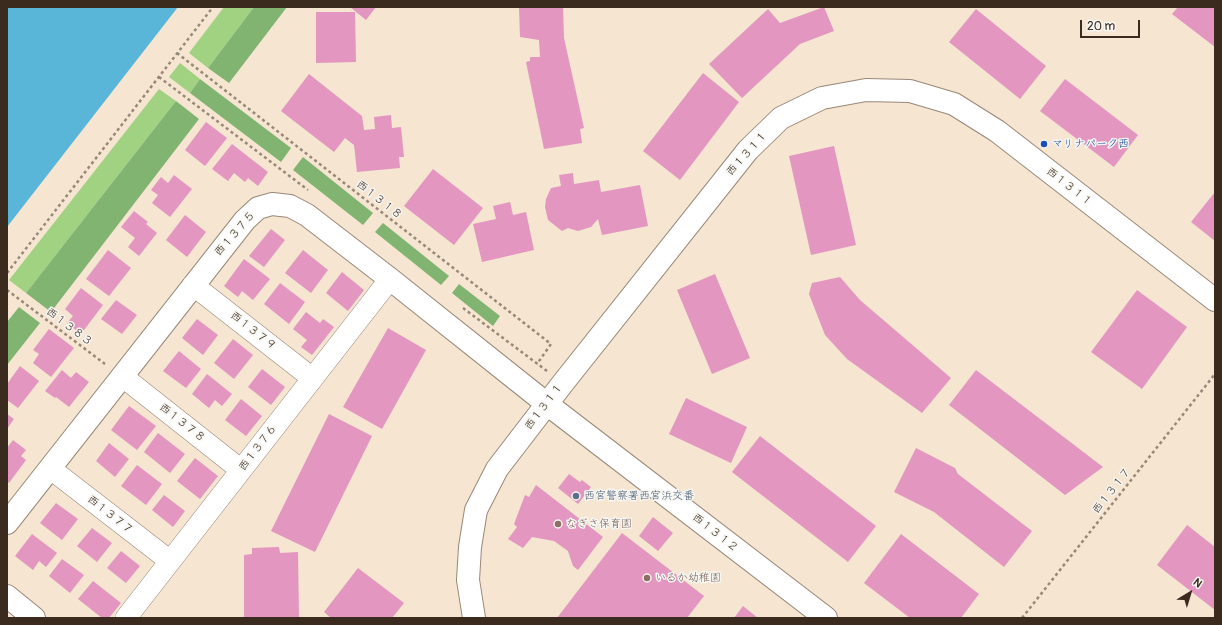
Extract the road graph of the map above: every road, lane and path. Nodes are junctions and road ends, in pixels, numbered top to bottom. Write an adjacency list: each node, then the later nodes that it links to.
1 (213, 7): 2 (path)
2 (177, 53): 3 (path); 8 (path, 西１３１８)
3 (7, 273)
4 (390, 278): 5 (street, 西１３７５); 11 (street, 西１３７６); 12 (street, 西１３７５)
5 (193, 285): 10 (street, 西１３７５); 11 (street, 西１３７９)
6 (7, 290): 10 (path, 西１３８３)
7 (1215, 300): 12 (street, 西１３１１)
8 (537, 364)
9 (1215, 374): 22 (path, 西１３１７)
10 (122, 376): 13 (street, 西１３７５); 14 (street, 西１３７８)
11 (312, 378): 14 (street, 西１３７６)
12 (547, 404): 20 (street, 西１３１１); 21 (street, 西１３１２)
13 (51, 469): 15 (street, 西１３７５); 16 (street, 西１３７７)
14 (242, 470): 16 (street, 西１３７６)
15 (7, 523)
16 (170, 561): 19 (street, 西１３７６)
17 (7, 596): 18 (street)
18 (34, 618)
19 (126, 618)
20 (474, 618)
21 (826, 618)
22 (1022, 618)

